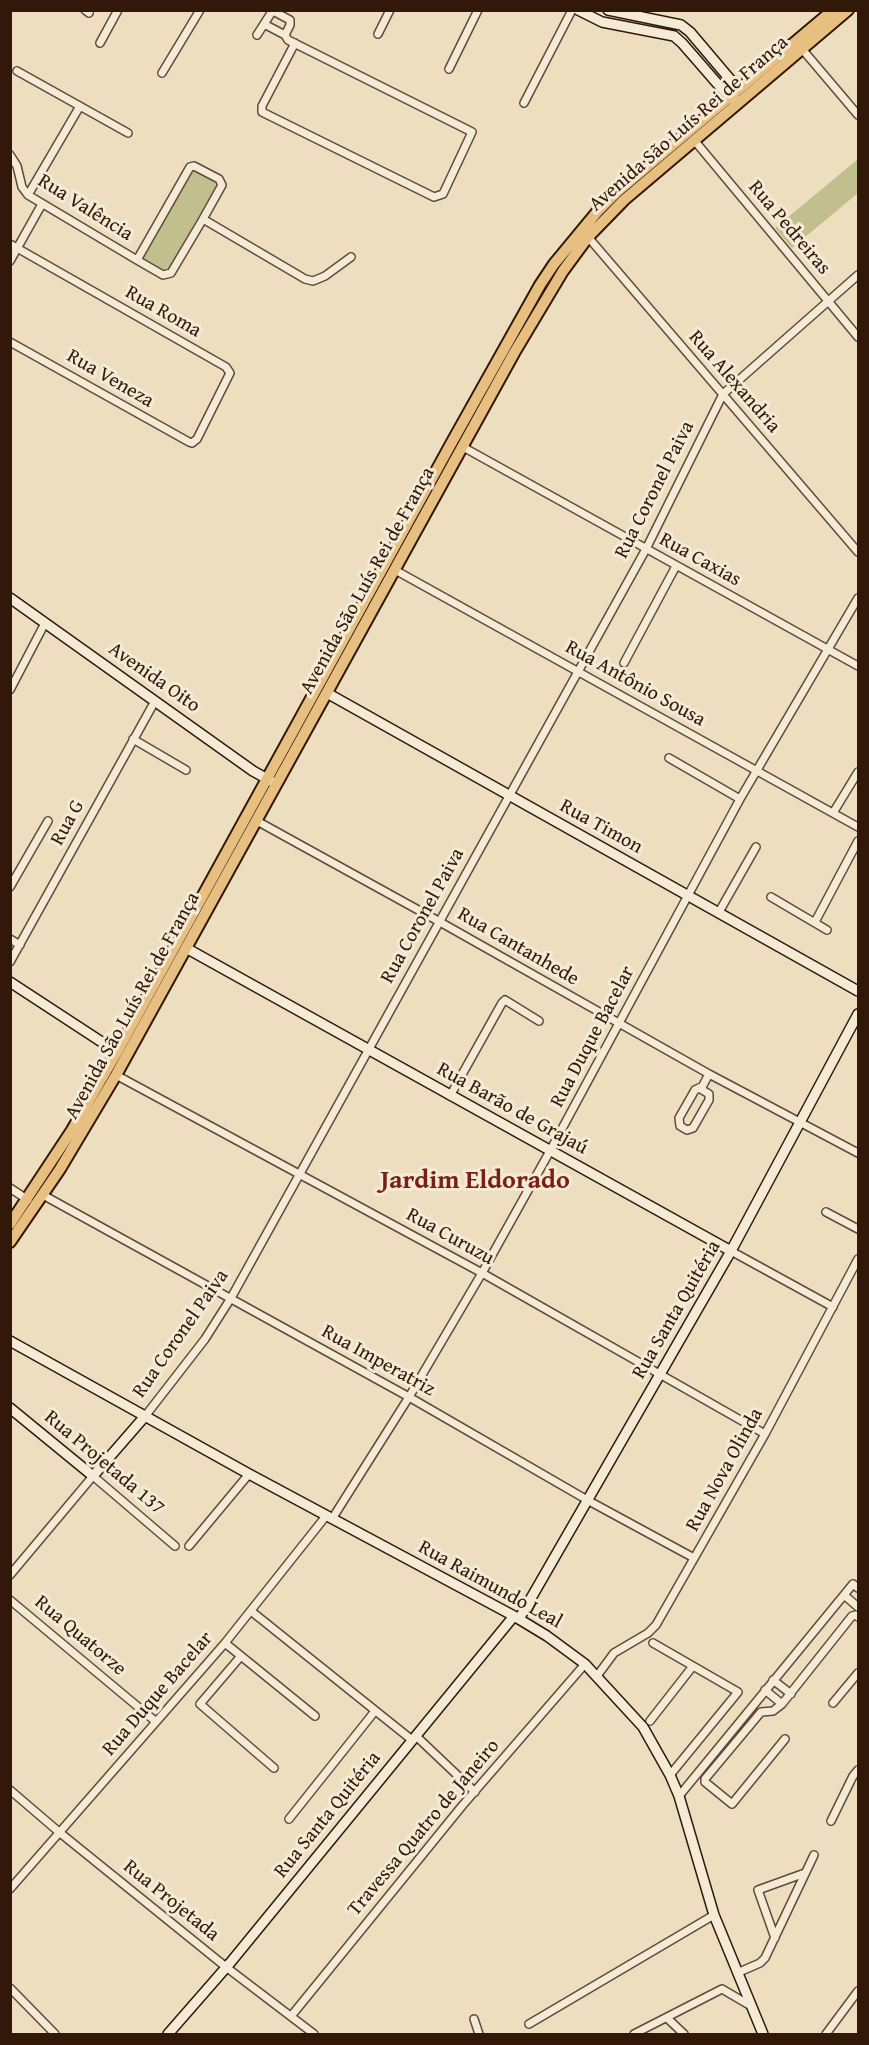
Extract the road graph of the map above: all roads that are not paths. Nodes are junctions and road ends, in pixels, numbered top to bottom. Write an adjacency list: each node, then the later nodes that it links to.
1 (118, 10): 18 (street)
2 (200, 10): 22 (street)
3 (390, 10): 14 (street)
4 (478, 10): 20 (street)
5 (572, 10): 26 (street)
6 (578, 10): 13 (street)
7 (608, 10): 11 (street)
8 (833, 10): 23 (main road, Avenida São Luís Rei de França)
9 (848, 10): 19 (main road, Avenida São Luís Rei de França)
10 (273, 11): 12 (street); 16 (street)
11 (651, 18): 13 (street); 23 (street)
12 (264, 24): 15 (street); 16 (street)
13 (650, 30): 24 (street)
14 (378, 34)
15 (257, 35)
16 (285, 35): 17 (street)
17 (295, 43): 17 (street)
18 (99, 44)
19 (802, 49): 25 (main road, Avenida São Luís Rei de França); 28 (street)
20 (448, 69)
21 (17, 70): 27 (street)
22 (162, 73)
23 (741, 87): 24 (main road, Avenida São Luís Rei de França)
24 (729, 97): 25 (street); 68 (main road, Avenida São Luís Rei de França)
25 (740, 102): 30 (main road, Avenida São Luís Rei de França)
26 (524, 103)
27 (80, 106): 29 (street); 32 (street)
28 (858, 115)
29 (128, 133)
30 (694, 140): 35 (street, Rua Pedreiras); 37 (main road, Avenida São Luís Rei de França)
31 (10, 155): 32 (street, Rua Valência)
32 (28, 195): 33 (street, Rua Valência)
33 (42, 204): 38 (street); 40 (street, Rua Valência)
34 (759, 205): 35 (street)
35 (752, 210): 43 (street, Rua Pedreiras)
36 (203, 219): 39 (street); 40 (street, Rua Valência); 40 (street)
37 (588, 237): 46 (street, Rua Alexandria); 48 (main road, Avenida São Luís Rei de França)
38 (14, 246): 41 (street); 47 (street, Rua Roma)
39 (351, 256)
40 (137, 260)
41 (10, 261)
42 (858, 275): 43 (street, Rua Coronel Paiva)
43 (828, 301): 44 (street, Rua Pedreiras); 46 (street, Rua Coronel Paiva)
44 (858, 337)
45 (10, 342): 47 (street, Rua Veneza)
46 (723, 394): 49 (street, Rua Coronel Paiva); 50 (street, Rua Alexandria)
47 (194, 442)
48 (463, 447): 49 (street, Rua Caxias); 52 (main road, Avenida São Luís Rei de França)
49 (646, 549): 51 (street, Rua Caxias); 59 (street, Rua Coronel Paiva)
50 (858, 549)
51 (676, 566): 56 (street, Rua Caxias); 57 (street)
52 (395, 570): 59 (street, Rua Antônio Sousa); 61 (main road, Avenida São Luís Rei de França)
53 (10, 598): 55 (street, Avenida Oito)
54 (858, 598): 56 (street, Rua Duque Bacelar)
55 (45, 623): 60 (street); 62 (street, Avenida Oito)
56 (828, 649): 58 (street, Rua Caxias); 66 (street, Rua Duque Bacelar)
57 (624, 663)
58 (858, 666)
59 (579, 671): 66 (street, Rua Antônio Sousa); 69 (street, Rua Coronel Paiva)
60 (10, 690)
61 (327, 693): 68 (main road, Avenida São Luís Rei de França); 69 (street, Rua Timon)
62 (154, 700): 63 (street, Rua G); 68 (street, Avenida Oito)
63 (133, 739): 65 (street); 85 (street, Rua G)
64 (669, 758): 70 (street)
65 (186, 770)
66 (756, 771): 70 (street, Rua Duque Bacelar); 71 (street, Rua Antônio Sousa)
67 (858, 772): 71 (street)
68 (273, 781): 73 (main road, Avenida São Luís Rei de França); 87 (main road, Avenida São Luís Rei de França)
69 (509, 796): 78 (street, Rua Timon); 81 (street, Rua Coronel Paiva)
70 (740, 799): 78 (street, Rua Duque Bacelar)
71 (833, 813): 74 (street, Rua Antônio Sousa)
72 (48, 821): 77 (street)
73 (257, 821): 81 (street, Rua Cantanhede); 86 (main road, Avenida São Luís Rei de França)
74 (858, 827)
75 (858, 841): 82 (street)
76 (756, 847): 80 (street)
77 (10, 887)
78 (687, 895): 80 (street, Rua Timon); 93 (street, Rua Duque Bacelar)
79 (771, 897): 82 (street)
80 (719, 912): 90 (street, Rua Timon)
81 (441, 922): 93 (street, Rua Cantanhede); 94 (street, Rua Coronel Paiva)
82 (815, 922): 83 (street)
83 (827, 930)
84 (10, 939): 85 (street)
85 (20, 945): 88 (street, Rua G)
86 (186, 948): 87 (street); 94 (street, Rua Barão de Grajaú); 97 (main road, Avenida São Luís Rei de França)
87 (173, 951): 95 (main road, Avenida São Luís Rei de França)
88 (10, 962)
89 (10, 982): 95 (street)
90 (858, 991)
91 (858, 1014): 100 (street, Rua Santa Quitéria)
92 (540, 1021): 99 (street)
93 (619, 1024): 96 (street, Rua Cantanhede); 101 (street, Rua Duque Bacelar)
94 (369, 1050): 99 (street, Rua Barão de Grajaú); 103 (street, Rua Coronel Paiva)
95 (117, 1052): 106 (main road, Avenida São Luís Rei de França)
96 (709, 1074): 98 (street); 100 (street, Rua Cantanhede)
97 (116, 1075): 103 (street, Rua Curuzu); 105 (main road, Avenida São Luís Rei de França)
98 (701, 1089): 98 (street)
99 (450, 1096): 101 (street, Rua Barão de Grajaú)
100 (801, 1123): 102 (street, Rua Cantanhede); 111 (street, Rua Santa Quitéria)
101 (550, 1151): 111 (street, Rua Barão de Grajaú); 113 (street, Rua Duque Bacelar)
102 (858, 1153)
103 (299, 1173): 113 (street, Rua Curuzu); 114 (street, Rua Coronel Paiva)
104 (10, 1188): 106 (street)
105 (43, 1195): 110 (main road, Avenida São Luís Rei de França); 114 (street, Rua Imperatriz)
106 (28, 1200): 108 (main road, Avenida São Luís Rei de França)
107 (826, 1212): 109 (street)
108 (10, 1224)
109 (858, 1229)
110 (10, 1242)
111 (731, 1251): 115 (street, Rua Barão de Grajaú); 117 (street, Rua Santa Quitéria)
112 (858, 1259): 115 (street, Rua Nova Olinda)
113 (482, 1273): 117 (street, Rua Curuzu); 118 (street, Rua Duque Bacelar)
114 (231, 1298): 118 (street, Rua Imperatriz); 120 (street, Rua Coronel Paiva)
115 (833, 1307): 121 (street, Rua Nova Olinda)
116 (10, 1341): 120 (street, Rua Raimundo Leal)
117 (661, 1375): 121 (street, Rua Curuzu); 124 (street, Rua Santa Quitéria)
118 (410, 1397): 124 (street, Rua Imperatriz); 125 (street, Rua Duque Bacelar)
119 (10, 1408): 123 (street, Rua Projetada 137)
120 (146, 1415): 122 (street, Rua Raimundo Leal); 123 (street, Rua Coronel Paiva)
121 (765, 1434): 128 (street, Rua Nova Olinda)
122 (249, 1474): 125 (street, Rua Raimundo Leal); 126 (street)
123 (93, 1476): 127 (street, Rua Projetada 137); 129 (street, Rua Coronel Paiva)
124 (589, 1501): 128 (street, Rua Imperatriz); 136 (street, Rua Santa Quitéria)
125 (329, 1518): 134 (street, Rua Duque Bacelar); 136 (street, Rua Raimundo Leal)
126 (189, 1545)
127 (175, 1546)
128 (694, 1558): 143 (street, Rua Nova Olinda)
129 (10, 1575)
130 (858, 1588): 131 (street)
131 (842, 1597): 133 (street); 144 (street)
132 (10, 1600): 151 (street, Rua Quatorze)
133 (858, 1608)
134 (251, 1611): 137 (street, Rua Duque Bacelar); 149 (street)
135 (858, 1617): 146 (street)
136 (517, 1618): 140 (street, Rua Raimundo Leal); 153 (street, Rua Santa Quitéria)
137 (225, 1643): 139 (street); 151 (street, Rua Duque Bacelar)
138 (653, 1643): 141 (street)
139 (241, 1656): 150 (street); 155 (street)
140 (585, 1664): 143 (street, Rua Raimundo Leal); 159 (street, Travessa Quatro de Janeiro)
141 (693, 1666): 152 (street); 157 (street)
142 (858, 1673): 147 (street)
143 (597, 1676): 157 (street, Rua Raimundo Leal)
144 (773, 1680): 145 (street); 146 (street)
145 (765, 1690): 148 (street); 160 (street)
146 (791, 1694): 148 (street)
147 (833, 1703)
148 (782, 1704): 154 (street)
149 (375, 1711): 153 (street); 161 (street)
150 (315, 1716)
151 (155, 1721): 163 (street, Rua Duque Bacelar)
152 (650, 1721)
153 (414, 1738): 159 (street); 169 (street, Rua Santa Quitéria)
154 (785, 1739)
155 (274, 1768)
156 (858, 1770): 162 (street)
157 (670, 1775): 160 (street, Rua Raimundo Leal)
158 (10, 1790): 163 (street, Rua Projetada)
159 (475, 1792): 174 (street, Travessa Quatro de Janeiro)
160 (679, 1796): 167 (street, Rua Raimundo Leal)
161 (289, 1819)
162 (831, 1821)
163 (59, 1832): 166 (street, Rua Duque Bacelar); 169 (street, Rua Projetada)
164 (814, 1855): 165 (street)
165 (805, 1873): 168 (street); 168 (street)
166 (10, 1889)
167 (714, 1915): 170 (street, Rua Raimundo Leal); 177 (street)
168 (775, 1938): 170 (street)
169 (226, 1967): 174 (street, Rua Projetada); 179 (street, Rua Santa Quitéria)
170 (737, 1973): 173 (street, Rua Raimundo Leal)
171 (10, 1988): 178 (street)
172 (858, 1991): 185 (street)
173 (751, 2006): 175 (street); 184 (street, Rua Raimundo Leal)
174 (292, 2015): 180 (street, Rua Projetada)
175 (667, 2018): 182 (street); 183 (street)
176 (474, 2019): 181 (street)
177 (529, 2024)
178 (55, 2034)
179 (168, 2034)
180 (314, 2034)
181 (479, 2034)
182 (634, 2034)
183 (684, 2034)
184 (763, 2034)
185 (826, 2034)

